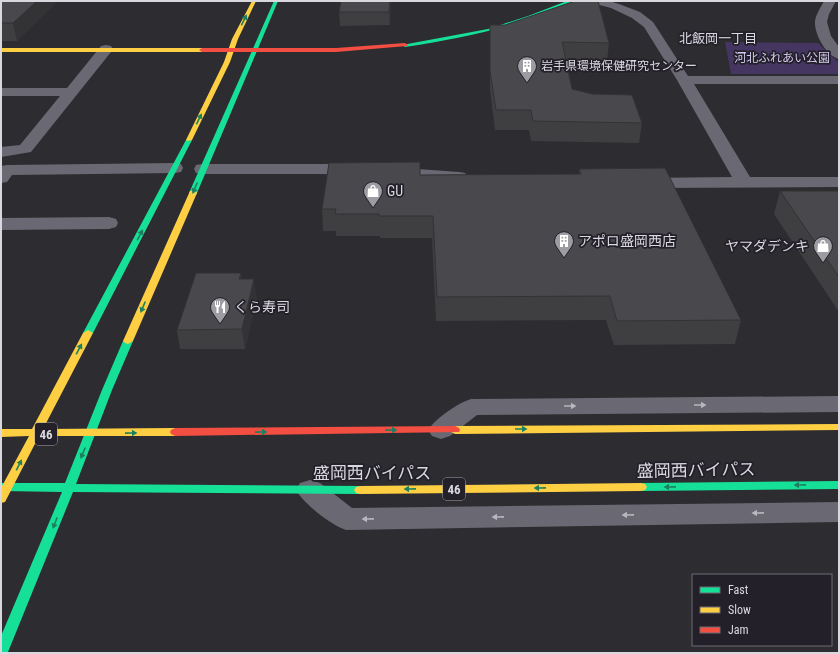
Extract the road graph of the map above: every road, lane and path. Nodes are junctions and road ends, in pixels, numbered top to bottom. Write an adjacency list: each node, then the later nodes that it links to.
1 (254, 1): 8 (main road, one-way to 1)
2 (276, 1): 9 (main road)
3 (571, 1): 9 (main road)
4 (596, 1): 11 (street)
5 (830, 1): 10 (street)
6 (106, 49): 7 (main road); 8 (main road); 14 (street)
7 (1, 50)
8 (231, 50): 9 (main road); 16 (main road, one-way to 8)
9 (256, 50): 17 (main road)
10 (839, 55)
11 (684, 80): 12 (street); 20 (street)
12 (839, 80)
13 (1, 92): 14 (street)
14 (70, 92): 15 (street)
15 (1, 152)
16 (176, 168): 18 (street); 29 (main road, one-way to 16)
17 (202, 169): 19 (street); 30 (main road, one-way to 30)
18 (1, 178)
19 (471, 178)
20 (744, 182): 21 (street); 22 (street)
21 (839, 182)
22 (628, 183)
23 (109, 223): 24 (street)
24 (1, 224)
25 (839, 404): 27 (street, one-way to 25)
26 (839, 427): 27 (main road, 46, one-way to 26)
27 (441, 430): 30 (main road, 46, one-way to 27)
28 (1, 433): 29 (main road, 46)
29 (34, 434): 30 (main road, 46); 32 (main road, one-way to 29)
30 (92, 434): 33 (main road, one-way to 33)
31 (839, 485): 34 (main road, 盛岡西バイパス / 46, one-way to 34)
32 (4, 487): 33 (main road, 盛岡西バイパス / 46); 35 (main road)
33 (69, 487): 34 (main road, 盛岡西バイパス / 46); 37 (main road, one-way to 37)
34 (310, 490): 36 (street, one-way to 34)
35 (1, 499)
36 (839, 512)
37 (1, 652)

